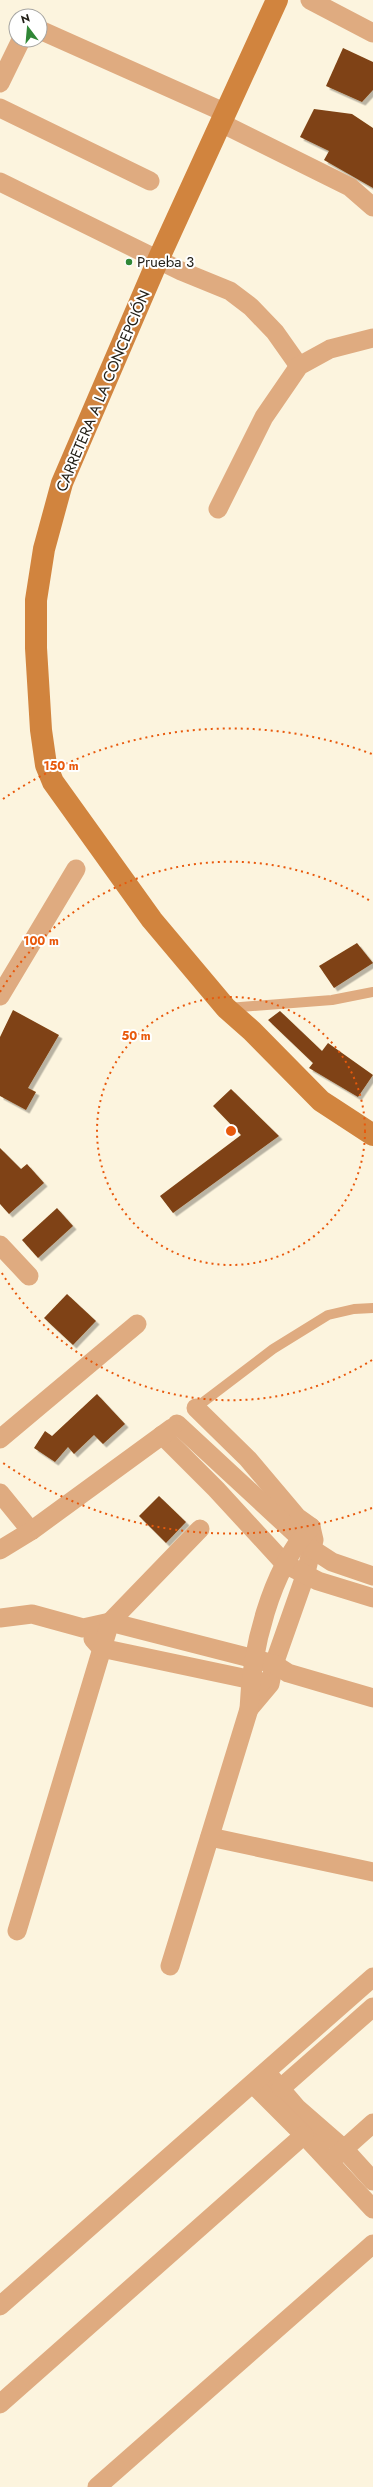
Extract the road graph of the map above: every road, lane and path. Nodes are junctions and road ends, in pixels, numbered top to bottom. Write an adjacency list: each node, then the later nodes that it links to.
1 (277, 0): 8 (main road, CARRETERA A LA CONCEPCIÓN)
2 (310, 0): 4 (street)
3 (48, 34): 8 (street)
4 (373, 34)
5 (17, 48): 6 (street)
6 (0, 83)
7 (0, 108): 9 (street)
8 (224, 118): 11 (street); 12 (main road, CARRETERA A LA CONCEPCIÓN)
9 (150, 181)
10 (0, 182): 12 (street)
11 (373, 207)
12 (158, 260): 14 (street); 19 (main road, CARRETERA A LA CONCEPCIÓN)
13 (373, 338): 14 (street)
14 (299, 366): 15 (street)
15 (218, 509)
16 (76, 869): 18 (street)
17 (373, 992): 19 (lane)
18 (0, 996)
19 (226, 1008): 20 (main road, CARRETERA A LA CONCEPCIÓN)
20 (373, 1135)
21 (0, 1245): 22 (street)
22 (29, 1276)
23 (373, 1308): 25 (lane)
24 (137, 1324): 28 (street)
25 (199, 1406): 26 (street); 29 (street)
26 (177, 1424): 27 (street); 30 (street)
27 (162, 1435): 31 (street); 34 (street)
28 (0, 1440)
29 (248, 1459): 30 (street); 35 (street)
30 (234, 1474): 31 (street); 35 (street)
31 (216, 1489): 37 (street)
32 (0, 1493): 34 (street)
33 (200, 1529): 42 (street)
34 (31, 1531): 36 (street)
35 (308, 1539): 37 (street); 38 (street); 39 (street)
36 (3, 1542)
37 (285, 1564): 38 (street); 45 (street)
38 (305, 1576): 40 (street); 46 (street)
39 (373, 1576)
40 (373, 1598)
41 (0, 1618): 43 (street)
42 (110, 1622): 43 (street); 44 (street); 45 (street)
43 (83, 1628): 44 (street)
44 (101, 1648): 47 (street); 53 (street)
45 (254, 1659): 46 (street); 47 (street)
46 (281, 1669): 48 (street); 49 (street)
47 (250, 1679): 48 (street); 50 (street)
48 (270, 1684): 50 (street)
49 (373, 1698)
50 (250, 1709): 51 (street)
51 (210, 1837): 52 (street); 54 (street)
52 (373, 1872)
53 (17, 1931)
54 (170, 1966)
55 (373, 1977): 57 (street)
56 (373, 2007): 58 (street)
57 (260, 2078): 58 (street); 60 (street); 66 (street)
58 (281, 2088): 61 (street)
59 (373, 2123): 61 (street)
60 (304, 2135): 62 (street); 67 (street)
61 (344, 2149): 62 (street); 63 (street)
62 (329, 2162): 64 (street)
63 (373, 2181)
64 (373, 2209)
65 (373, 2244): 68 (street)
66 (0, 2306)
67 (0, 2404)
68 (97, 2487)

